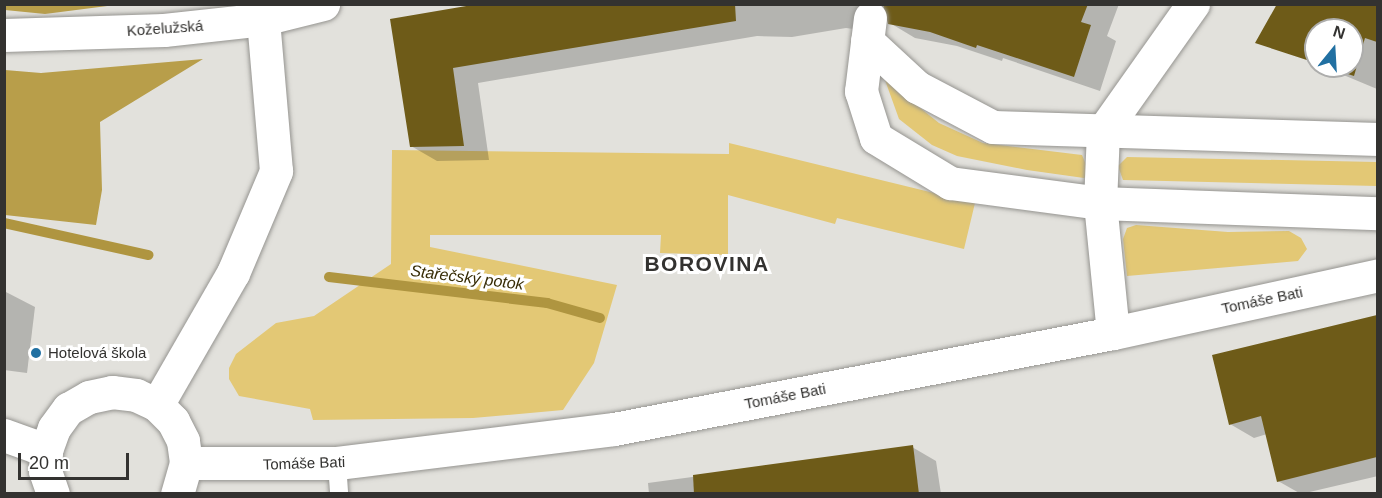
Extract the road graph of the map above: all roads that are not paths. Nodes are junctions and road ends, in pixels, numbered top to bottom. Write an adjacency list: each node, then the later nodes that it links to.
1 (323, 4): 3 (street, Koželužská)
2 (1193, 4): 5 (street)
3 (263, 19): 4 (street, Koželužská); 11 (street)
4 (4, 35)
5 (1103, 130): 6 (street); 7 (street); 7 (street)
6 (1377, 139)
7 (1100, 203): 8 (street); 10 (street)
8 (1377, 213)
9 (1377, 275): 10 (street, Tomáše Bati)
10 (1113, 333): 15 (street, Tomáše Bati)
11 (157, 405): 13 (street, Tomáše Bati); 14 (street, Tomáše Bati)
12 (4, 435): 13 (street)
13 (46, 450): 16 (street, Tomáše Bati)
14 (182, 478): 15 (street, Tomáše Bati)
15 (338, 478)
16 (53, 494)

